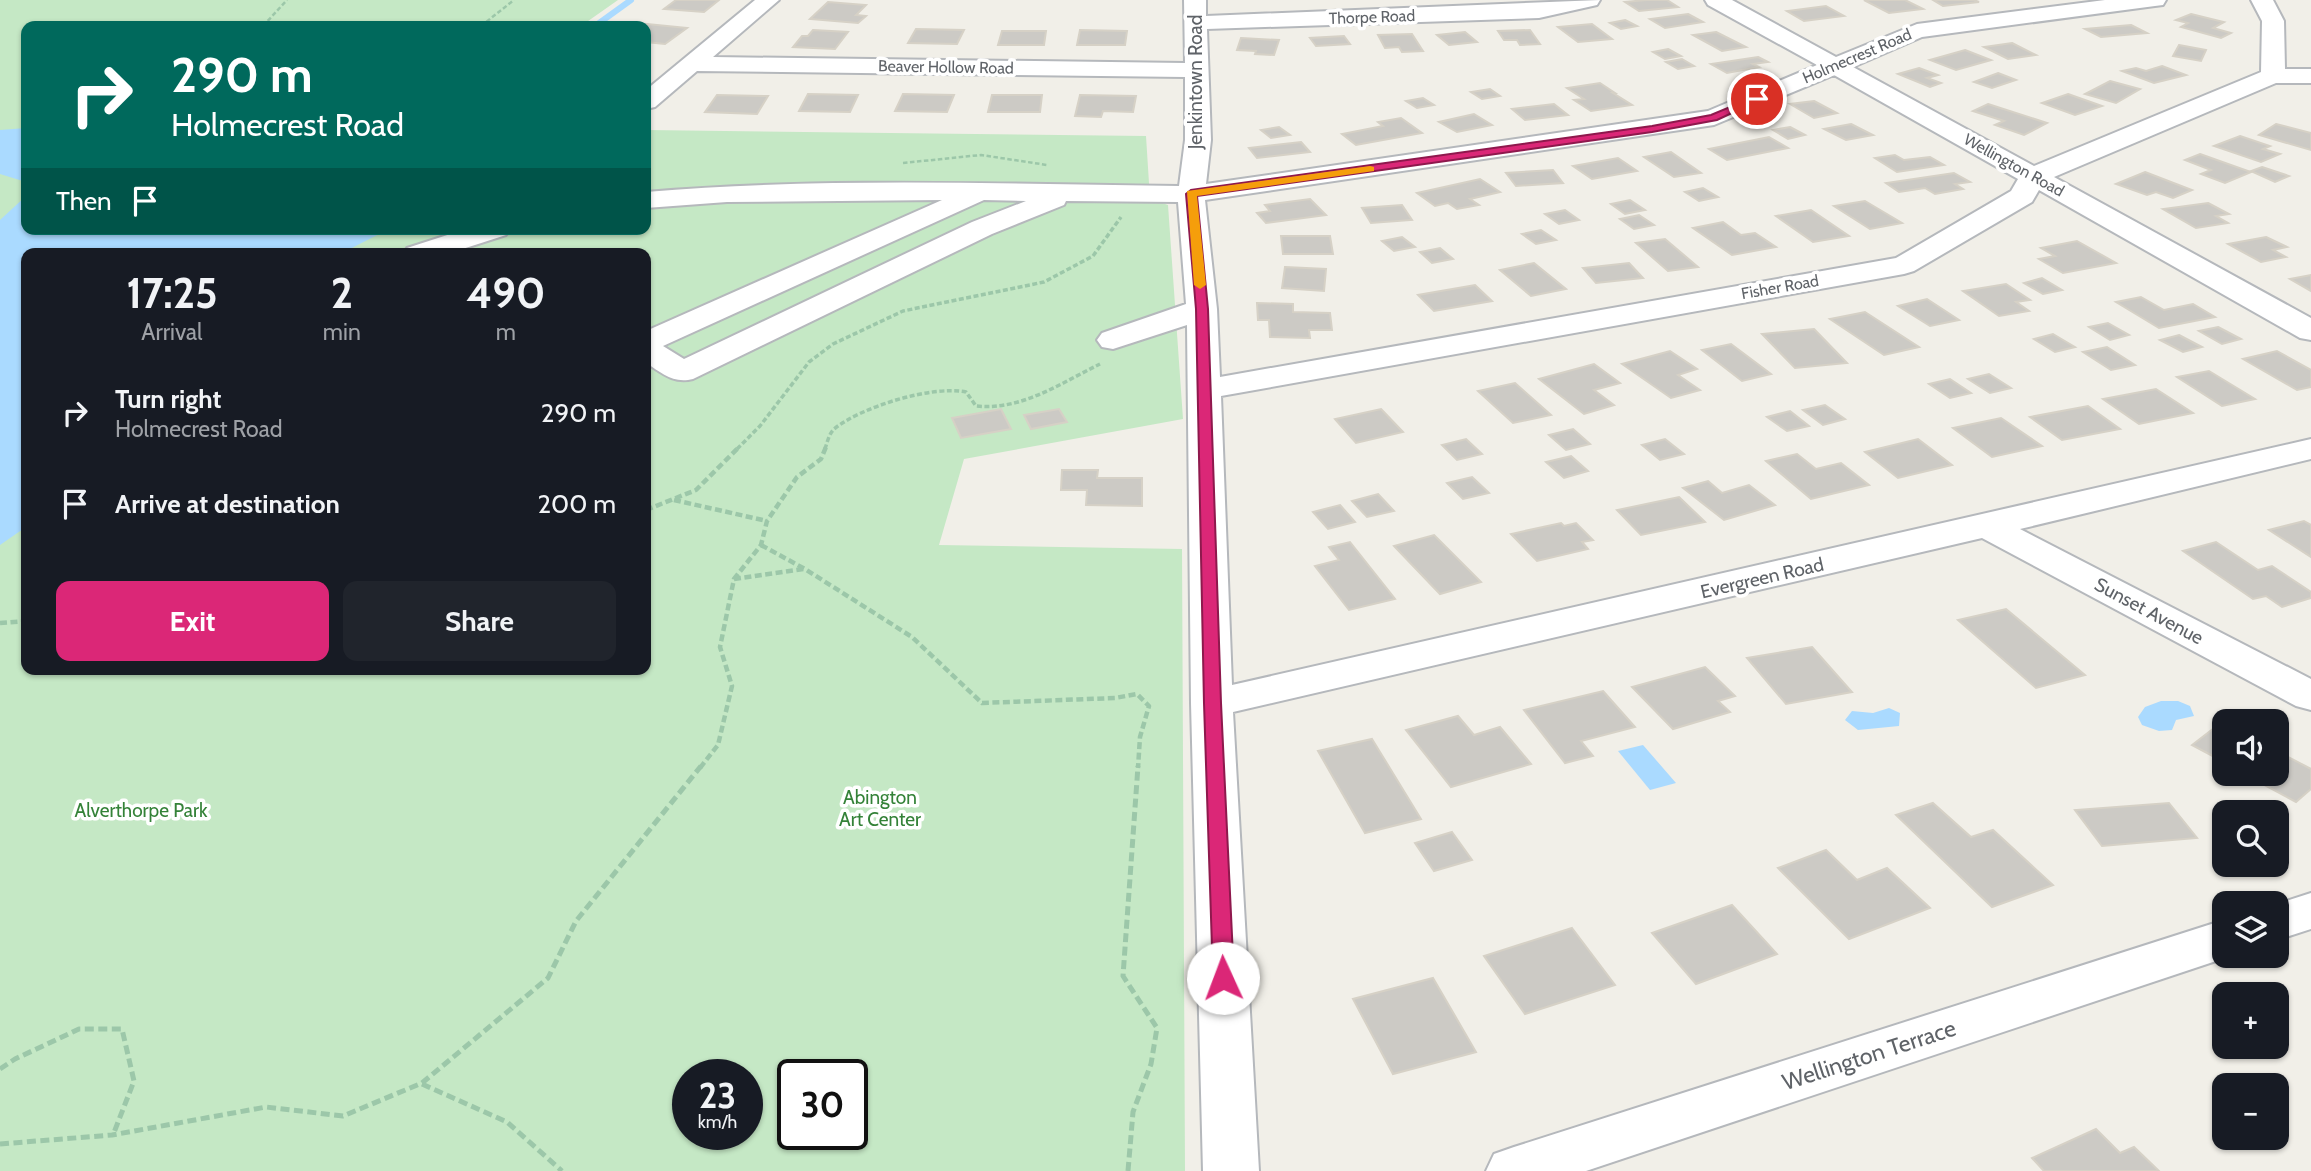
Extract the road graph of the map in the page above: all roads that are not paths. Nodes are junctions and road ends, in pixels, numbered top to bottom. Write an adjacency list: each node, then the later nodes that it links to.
1 (768, 0): 7 (street)
2 (1589, 0): 6 (street, Thorpe Road)
3 (1716, 0): 8 (street, Wellington Road)
4 (2155, 0): 8 (street, Holmecrest Road)
5 (2262, 0): 10 (street)
6 (1195, 11): 9 (street, Jenkintown Road)
7 (693, 64): 9 (street, Beaver Hollow Road); 12 (street)
8 (1833, 67): 13 (street, Wellington Road); 16 (street, Holmecrest Road)
9 (1198, 70): 16 (street, Jenkintown Road)
10 (2273, 76): 11 (street, Fisher Road); 13 (street, Fisher Road)
11 (2311, 76)
12 (651, 98)
13 (2033, 176): 21 (street, Wellington Road); 25 (street, Fisher Road)
14 (987, 191): 15 (street, Holmecrest Road); 17 (street, Holmecrest Road); 22 (street)
15 (1074, 191): 16 (street, Holmecrest Road); 24 (street)
16 (1191, 194): 20 (street, Jenkintown Road)
17 (651, 200)
18 (477, 235): 19 (street)
19 (436, 248)
20 (1202, 309): 23 (street); 25 (street, Jenkintown Road)
21 (2311, 331)
22 (651, 340)
23 (1113, 340)
24 (651, 352)
25 (1205, 390): 29 (street, Jenkintown Road)
26 (2311, 449): 27 (street, Evergreen Road)
27 (1987, 526): 28 (street, Sunset Avenue); 29 (street, Evergreen Road)
28 (2311, 695)
29 (1212, 703): 33 (street, Jenkintown Road)
30 (2311, 911): 31 (street)
31 (2289, 918)
32 (2212, 943): 34 (street, Wellington Terrace)
33 (1231, 1171)
34 (1514, 1171)

